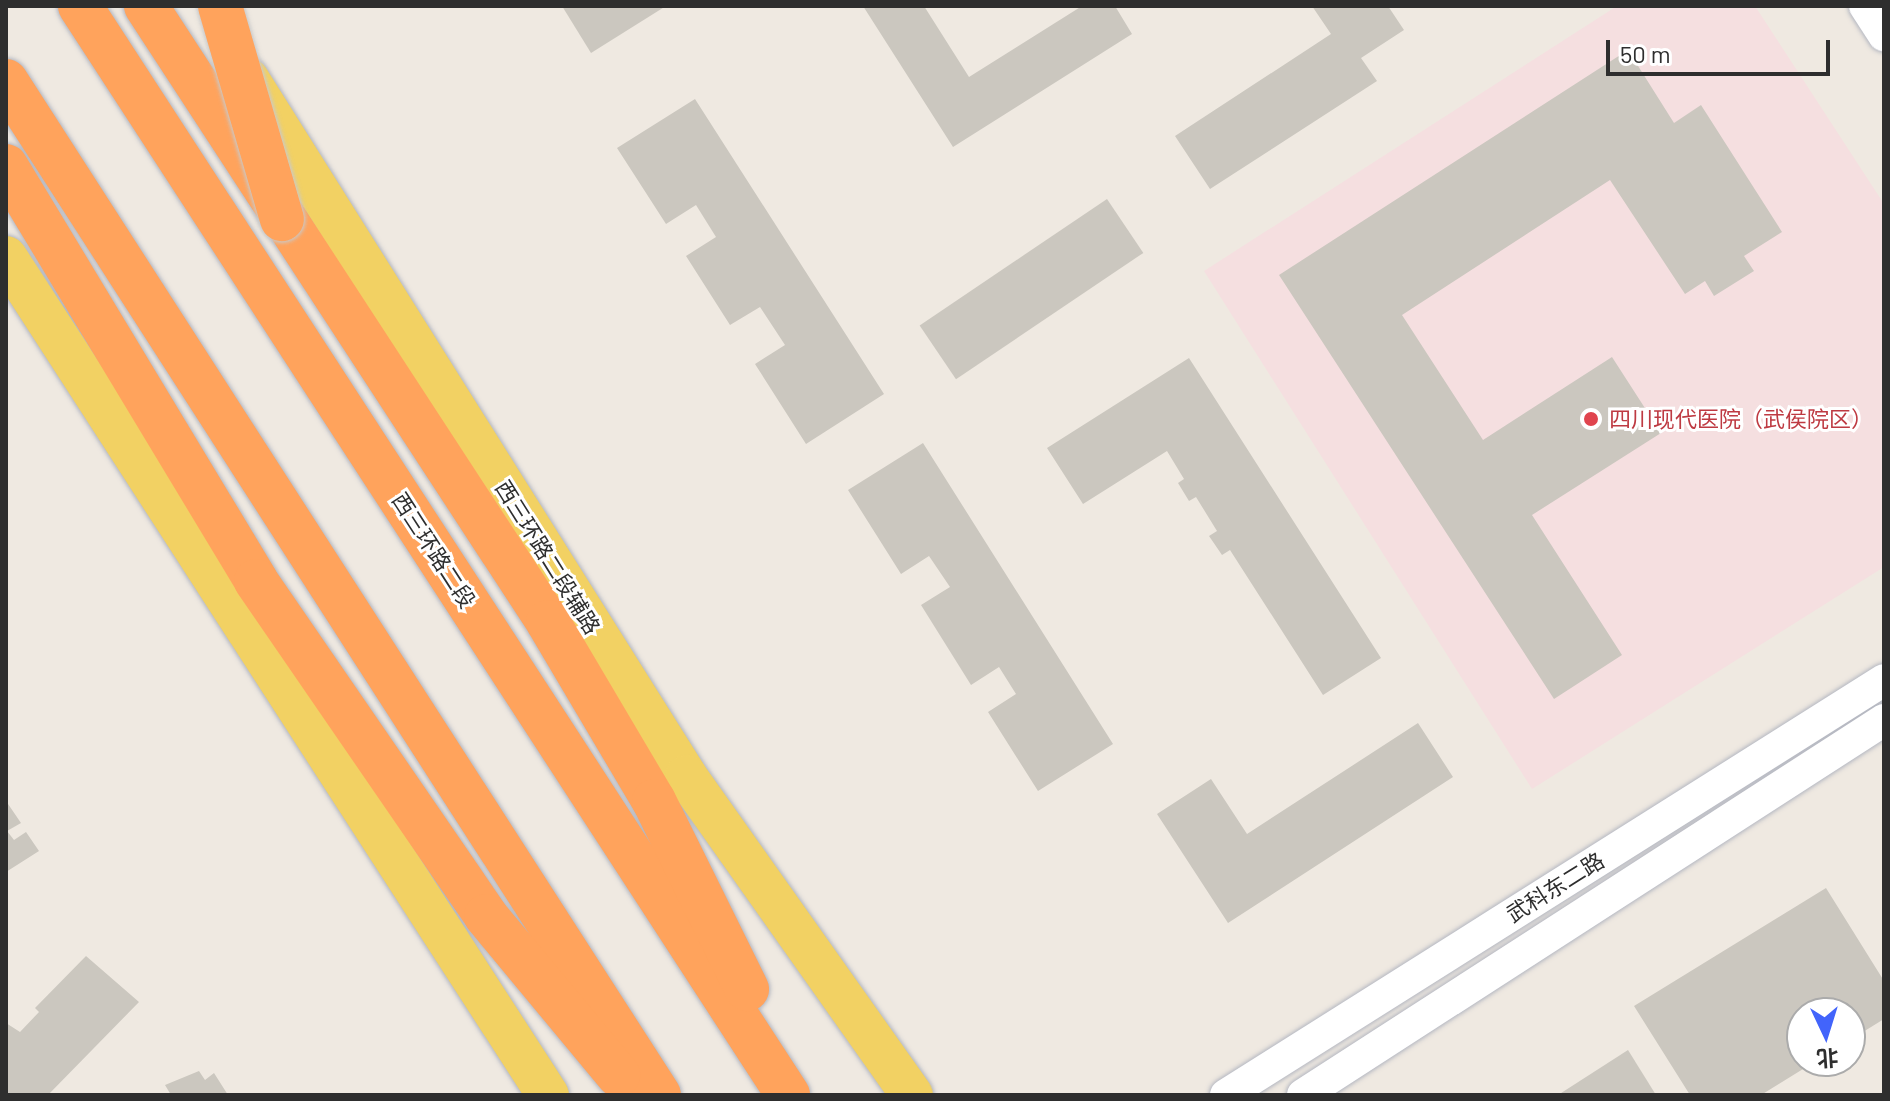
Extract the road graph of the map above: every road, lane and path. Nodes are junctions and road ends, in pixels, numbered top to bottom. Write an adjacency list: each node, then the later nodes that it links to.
1 (80, 6): 17 (highway, 西三环路二段)
2 (146, 6): 10 (highway, bridge)
3 (202, 6): 19 (main road, 西三环路二段辅路)
4 (220, 6): 10 (highway, bridge)
5 (1865, 6): 6 (street)
6 (1884, 35)
7 (6, 81): 16 (highway)
8 (6, 166): 9 (highway)
9 (20, 199): 15 (highway)
10 (282, 219): 18 (highway)
11 (10, 273): 14 (main road)
12 (1884, 680): 20 (street, 武科东二路)
13 (1884, 720): 21 (street, 武科东二路)
14 (548, 1095)
15 (635, 1095)
16 (659, 1095)
17 (788, 1095)
18 (799, 1095)
19 (912, 1095)
20 (1226, 1095)
21 (1303, 1095)

